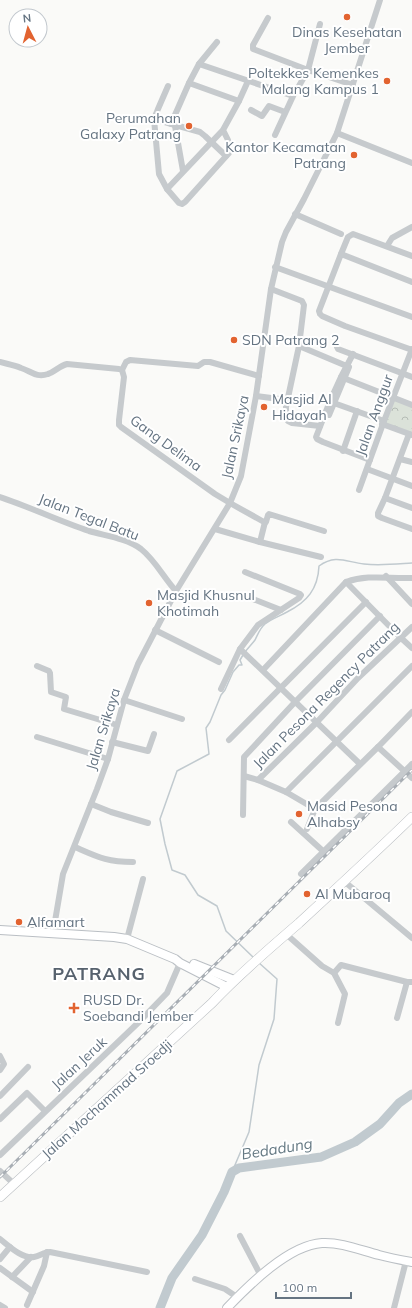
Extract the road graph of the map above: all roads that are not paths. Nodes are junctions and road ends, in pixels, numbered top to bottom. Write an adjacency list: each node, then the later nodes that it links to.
1 (380, 0): 9 (street, Jalan Srikaya)
2 (268, 18): 6 (street)
3 (320, 24): 6 (street)
4 (217, 42): 5 (street)
5 (199, 64): 7 (street); 8 (street)
6 (308, 70): 9 (street); 11 (street)
7 (248, 81): 11 (street); 12 (street)
8 (189, 83): 12 (street); 16 (street)
9 (353, 85): 18 (street, Jalan Srikaya)
10 (168, 86): 15 (street)
11 (294, 94): 14 (street)
12 (239, 101): 17 (street)
13 (251, 110): 14 (street)
14 (285, 112): 19 (street)
15 (154, 119): 16 (street); 24 (street)
16 (173, 125): 20 (street); 23 (street)
17 (223, 130): 20 (street); 21 (street)
18 (337, 133): 22 (street); 25 (street, Jalan Srikaya)
19 (274, 135)
20 (211, 142): 21 (street); 23 (street)
21 (226, 156): 24 (street)
22 (412, 163)
23 (183, 171): 24 (street)
24 (167, 189)
25 (295, 214): 28 (street); 32 (street, Jalan Srikaya)
26 (412, 227): 27 (street)
27 (409, 232): 29 (street)
28 (341, 234)
29 (387, 246): 30 (street); 31 (street)
30 (341, 254): 33 (street); 34 (street)
31 (412, 256)
32 (275, 267): 34 (street); 35 (street, Jalan Srikaya)
33 (412, 282)
34 (328, 286): 36 (street); 39 (street)
35 (271, 289): 37 (street); 45 (street, Jalan Srikaya)
36 (412, 317)
37 (299, 346): 42 (street); 50 (street)
38 (337, 347): 40 (street)
39 (412, 350): 44 (street, Jalan Anggur)
40 (353, 354): 42 (street); 44 (street)
41 (0, 362): 43 (street)
42 (346, 366): 47 (street)
43 (122, 370): 45 (street); 68 (street, Gang Delima)
44 (402, 374): 46 (street); 49 (street, Jalan Anggur)
45 (259, 376): 48 (street, Jalan Srikaya)
46 (412, 377)
47 (343, 378): 49 (street); 51 (street)
48 (256, 396): 50 (street); 68 (street, Jalan Srikaya)
49 (393, 397): 52 (street); 54 (street, Jalan Anggur)
50 (287, 400): 55 (street)
51 (332, 402): 53 (street); 55 (street); 57 (street)
52 (412, 405)
53 (357, 411): 54 (street); 58 (street)
54 (383, 422): 56 (street); 60 (street, Jalan Anggur)
55 (320, 426): 57 (street)
56 (410, 434): 59 (street)
57 (318, 440): 58 (street)
58 (343, 451): 60 (street)
59 (400, 458): 61 (street); 63 (street)
60 (370, 460): 62 (street, Jalan Anggur)
61 (412, 462)
62 (367, 469): 63 (street); 65 (street, Jalan Anggur)
63 (393, 479): 64 (street); 67 (street)
64 (412, 486)
65 (359, 490)
66 (0, 497): 80 (street, Jalan Tegal Batu)
67 (385, 498): 69 (street); 72 (street)
68 (230, 504): 70 (street); 71 (street, Jalan Srikaya)
69 (412, 508)
70 (265, 522): 73 (street); 74 (street)
71 (215, 529): 74 (street); 80 (street, Jalan Srikaya)
72 (412, 529)
73 (324, 531)
74 (260, 542): 75 (street)
75 (321, 557)
76 (245, 572): 84 (street)
77 (386, 576): 78 (street); 79 (street); 83 (street)
78 (412, 578)
79 (346, 582): 82 (street); 94 (street)
80 (176, 591): 87 (street, Jalan Srikaya)
81 (248, 597): 84 (street)
82 (366, 602): 85 (street); 95 (street)
83 (412, 604)
84 (281, 610): 90 (street)
85 (380, 616): 88 (street); 98 (street)
86 (412, 627): 88 (street, Jalan Pesona Regency Patrang)
87 (155, 630): 91 (street); 97 (street, Jalan Srikaya)
88 (400, 637): 89 (street); 101 (street, Jalan Pesona Regency Patrang)
89 (412, 648)
90 (243, 651): 94 (street); 96 (street)
91 (219, 662)
92 (37, 666): 102 (street)
93 (412, 666): 106 (street)
94 (263, 670): 95 (street)
95 (280, 687): 98 (street); 105 (street)
96 (221, 689)
97 (124, 700): 100 (street); 102 (street, Jalan Srikaya)
98 (295, 702): 101 (street); 113 (street)
99 (412, 712): 108 (street)
100 (182, 719)
101 (317, 722): 106 (street); 115 (street, Jalan Pesona Regency Patrang)
102 (117, 725): 107 (street, Jalan Srikaya)
103 (154, 734): 107 (street)
104 (38, 737): 109 (street)
105 (229, 740)
106 (337, 741): 110 (street); 116 (street)
107 (112, 742): 109 (street, Jalan Srikaya)
108 (378, 747): 110 (street); 112 (street)
109 (108, 759): 117 (street, Jalan Srikaya)
110 (360, 764): 118 (street)
111 (412, 764): 112 (street)
112 (404, 771): 114 (street); 125 (street)
113 (244, 776): 115 (street); 119 (street)
114 (412, 778)
115 (258, 780): 116 (street)
116 (286, 792): 118 (street)
117 (91, 804): 121 (street); 124 (street, Jalan Srikaya)
118 (315, 809): 123 (street)
119 (243, 815)
120 (412, 817): 129 (main road, Jalan Mochammad Sroedji)
121 (148, 822)
122 (291, 822): 125 (street)
123 (307, 829)
124 (75, 847): 126 (street); 131 (street, Jalan Srikaya)
125 (324, 852): 127 (street)
126 (133, 862)
127 (301, 874)
128 (143, 879): 134 (street)
129 (345, 882): 132 (main road, Jalan Mochammad Sroedji); 133 (street)
130 (0, 930): 131 (main road)
131 (53, 933): 134 (main road)
132 (286, 934): 136 (street); 138 (main road, Jalan Mochammad Sroedji)
133 (412, 938)
134 (127, 939): 135 (main road)
135 (178, 961): 138 (main road); 145 (street, Jalan Jeruk)
136 (334, 973): 137 (street); 140 (street)
137 (409, 982): 139 (street)
138 (231, 984): 149 (main road, Jalan Mochammad Sroedji)
139 (398, 1018)
140 (338, 1023)
141 (1, 1058): 143 (street)
142 (28, 1067): 144 (street)
143 (0, 1070)
144 (0, 1096)
145 (45, 1111): 146 (street); 147 (street, Jalan Jeruk)
146 (0, 1119)
147 (0, 1155)
148 (0, 1171): 149 (street)
149 (14, 1184): 150 (main road, Jalan Mochammad Sroedji)
150 (0, 1197)
151 (240, 1236): 160 (street)
152 (0, 1239): 153 (street)
153 (10, 1246): 155 (street); 156 (street)
154 (47, 1252): 155 (street); 159 (street); 163 (street)
155 (31, 1257): 161 (street)
156 (0, 1259)
157 (409, 1261): 160 (main road); 169 (street)
158 (0, 1268): 161 (street)
159 (147, 1272)
160 (261, 1276): 164 (main road)
161 (12, 1277): 163 (street)
162 (195, 1279): 164 (street)
163 (33, 1292): 166 (street)
164 (238, 1297): 168 (main road)
165 (0, 1305): 167 (street)
166 (27, 1305)
167 (5, 1308)
168 (227, 1308)
169 (394, 1308)

